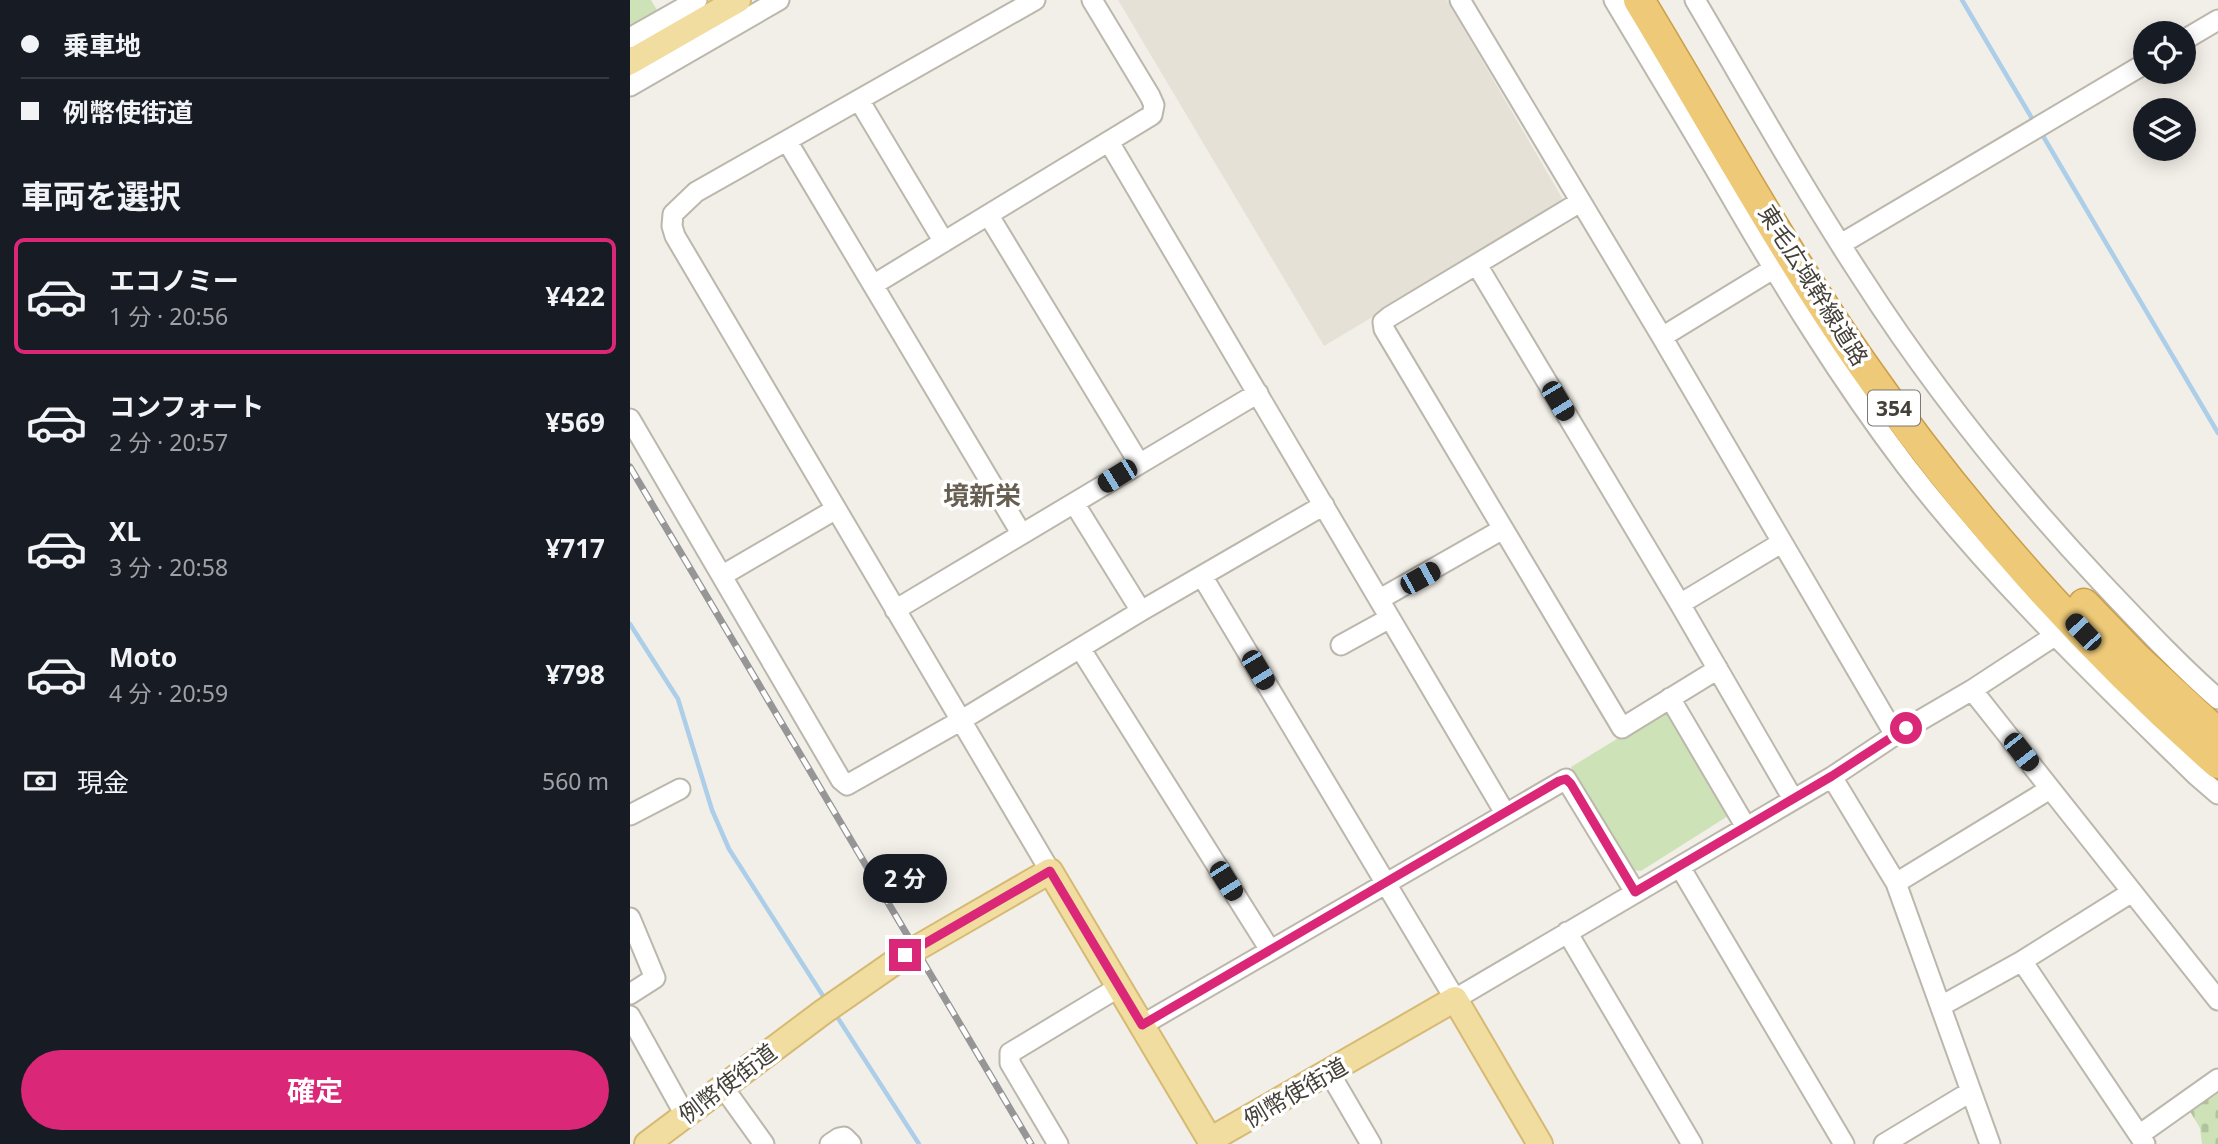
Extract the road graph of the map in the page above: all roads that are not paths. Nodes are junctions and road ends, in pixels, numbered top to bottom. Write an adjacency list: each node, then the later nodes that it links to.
1 (697, 0): 11 (street)
2 (738, 0): 14 (main road)
3 (779, 0): 16 (street)
4 (1035, 0): 17 (street)
5 (1092, 0): 19 (street)
6 (1460, 0): 20 (street)
7 (1614, 0): 25 (street)
8 (1639, 0): 34 (highway, 東毛広域幹線道路 / 354)
9 (1663, 0): 54 (highway, 東毛広域幹線道路 / 354)
10 (1695, 0): 23 (street)
11 (662, 8): 14 (street)
12 (2218, 20): 13 (street)
13 (2196, 33)
14 (635, 51)
15 (2133, 71): 23 (street)
16 (630, 86)
17 (859, 100): 18 (street); 22 (street)
18 (787, 141): 26 (street); 35 (street)
19 (1110, 142): 21 (street); 28 (street)
20 (1580, 202): 24 (street); 27 (street)
21 (989, 216): 22 (street); 30 (street)
22 (944, 242): 26 (street)
23 (1841, 244): 52 (street)
24 (1477, 265): 36 (street); 42 (street)
25 (1773, 269): 27 (street); 31 (street)
26 (873, 285): 37 (street)
27 (1662, 337): 38 (street)
28 (1258, 393): 30 (street); 33 (street)
29 (630, 419): 39 (street)
30 (1139, 463): 32 (street)
31 (1923, 486): 34 (street); 46 (street)
32 (1074, 503): 37 (street); 44 (street)
33 (1324, 505): 40 (street); 41 (street)
34 (1973, 507): 56 (highway, 東毛広域幹線道路 / 354)
35 (836, 509): 39 (street); 43 (street)
36 (1503, 529): 41 (street); 51 (street)
37 (1021, 533): 43 (street)
38 (1782, 543): 42 (street); 55 (street)
39 (723, 575): 53 (street)
40 (1202, 576): 44 (street); 67 (street)
41 (1380, 600): 45 (street)
42 (1680, 604): 49 (street)
43 (895, 610): 53 (street)
44 (1141, 611): 48 (street)
45 (1391, 618): 47 (street); 62 (street)
46 (2056, 635): 50 (street); 60 (street)
47 (1341, 645)
48 (1080, 648): 53 (street); 73 (street)
49 (1718, 669): 51 (street); 61 (street)
50 (1972, 690): 55 (street); 59 (street)
51 (1670, 698): 64 (street)
52 (2218, 699)
53 (960, 721): 66 (street)
54 (2218, 734)
55 (1895, 735): 57 (street)
56 (2218, 763)
57 (1832, 776): 61 (street); 68 (street)
58 (680, 789): 63 (street)
59 (2050, 789): 68 (street); 70 (street)
60 (2218, 794)
61 (1793, 799): 64 (street)
62 (1505, 813): 67 (street); 69 (street)
63 (630, 815)
64 (1745, 827): 65 (street)
65 (1680, 867): 69 (street); 97 (street)
66 (1050, 871): 75 (main road, 例幣使街道); 84 (main road, 例幣使街道)
67 (1384, 883): 73 (street); 78 (street)
68 (1896, 883): 79 (street)
69 (1635, 892): 72 (street)
70 (2132, 892): 74 (street); 77 (street)
71 (630, 918): 76 (street)
72 (1566, 932): 78 (street); 96 (street)
73 (1270, 950): 81 (street)
74 (2022, 961): 79 (street); 87 (street)
75 (1119, 987): 81 (main road, 例幣使街道); 93 (street)
76 (630, 994)
77 (2217, 997)
78 (1455, 999): 82 (main road, 例幣使街道); 95 (main road)
79 (1941, 1006): 85 (street)
80 (630, 1016): 86 (street)
81 (1142, 1025): 88 (main road, 例幣使街道)
82 (1329, 1072): 88 (main road, 例幣使街道); 94 (street)
83 (2218, 1079): 87 (street)
84 (723, 1087): 86 (main road, 例幣使街道); 90 (street)
85 (1970, 1092): 98 (street); 99 (street)
86 (685, 1115): 89 (main road, 例幣使街道)
87 (2142, 1139)
88 (1211, 1142)
89 (647, 1144)
90 (764, 1144)
91 (830, 1144): 92 (street)
92 (851, 1144)
93 (1058, 1144)
94 (1371, 1144)
95 (1540, 1144)
96 (1692, 1144)
97 (1844, 1144)
98 (1884, 1144)
99 (1990, 1144)

